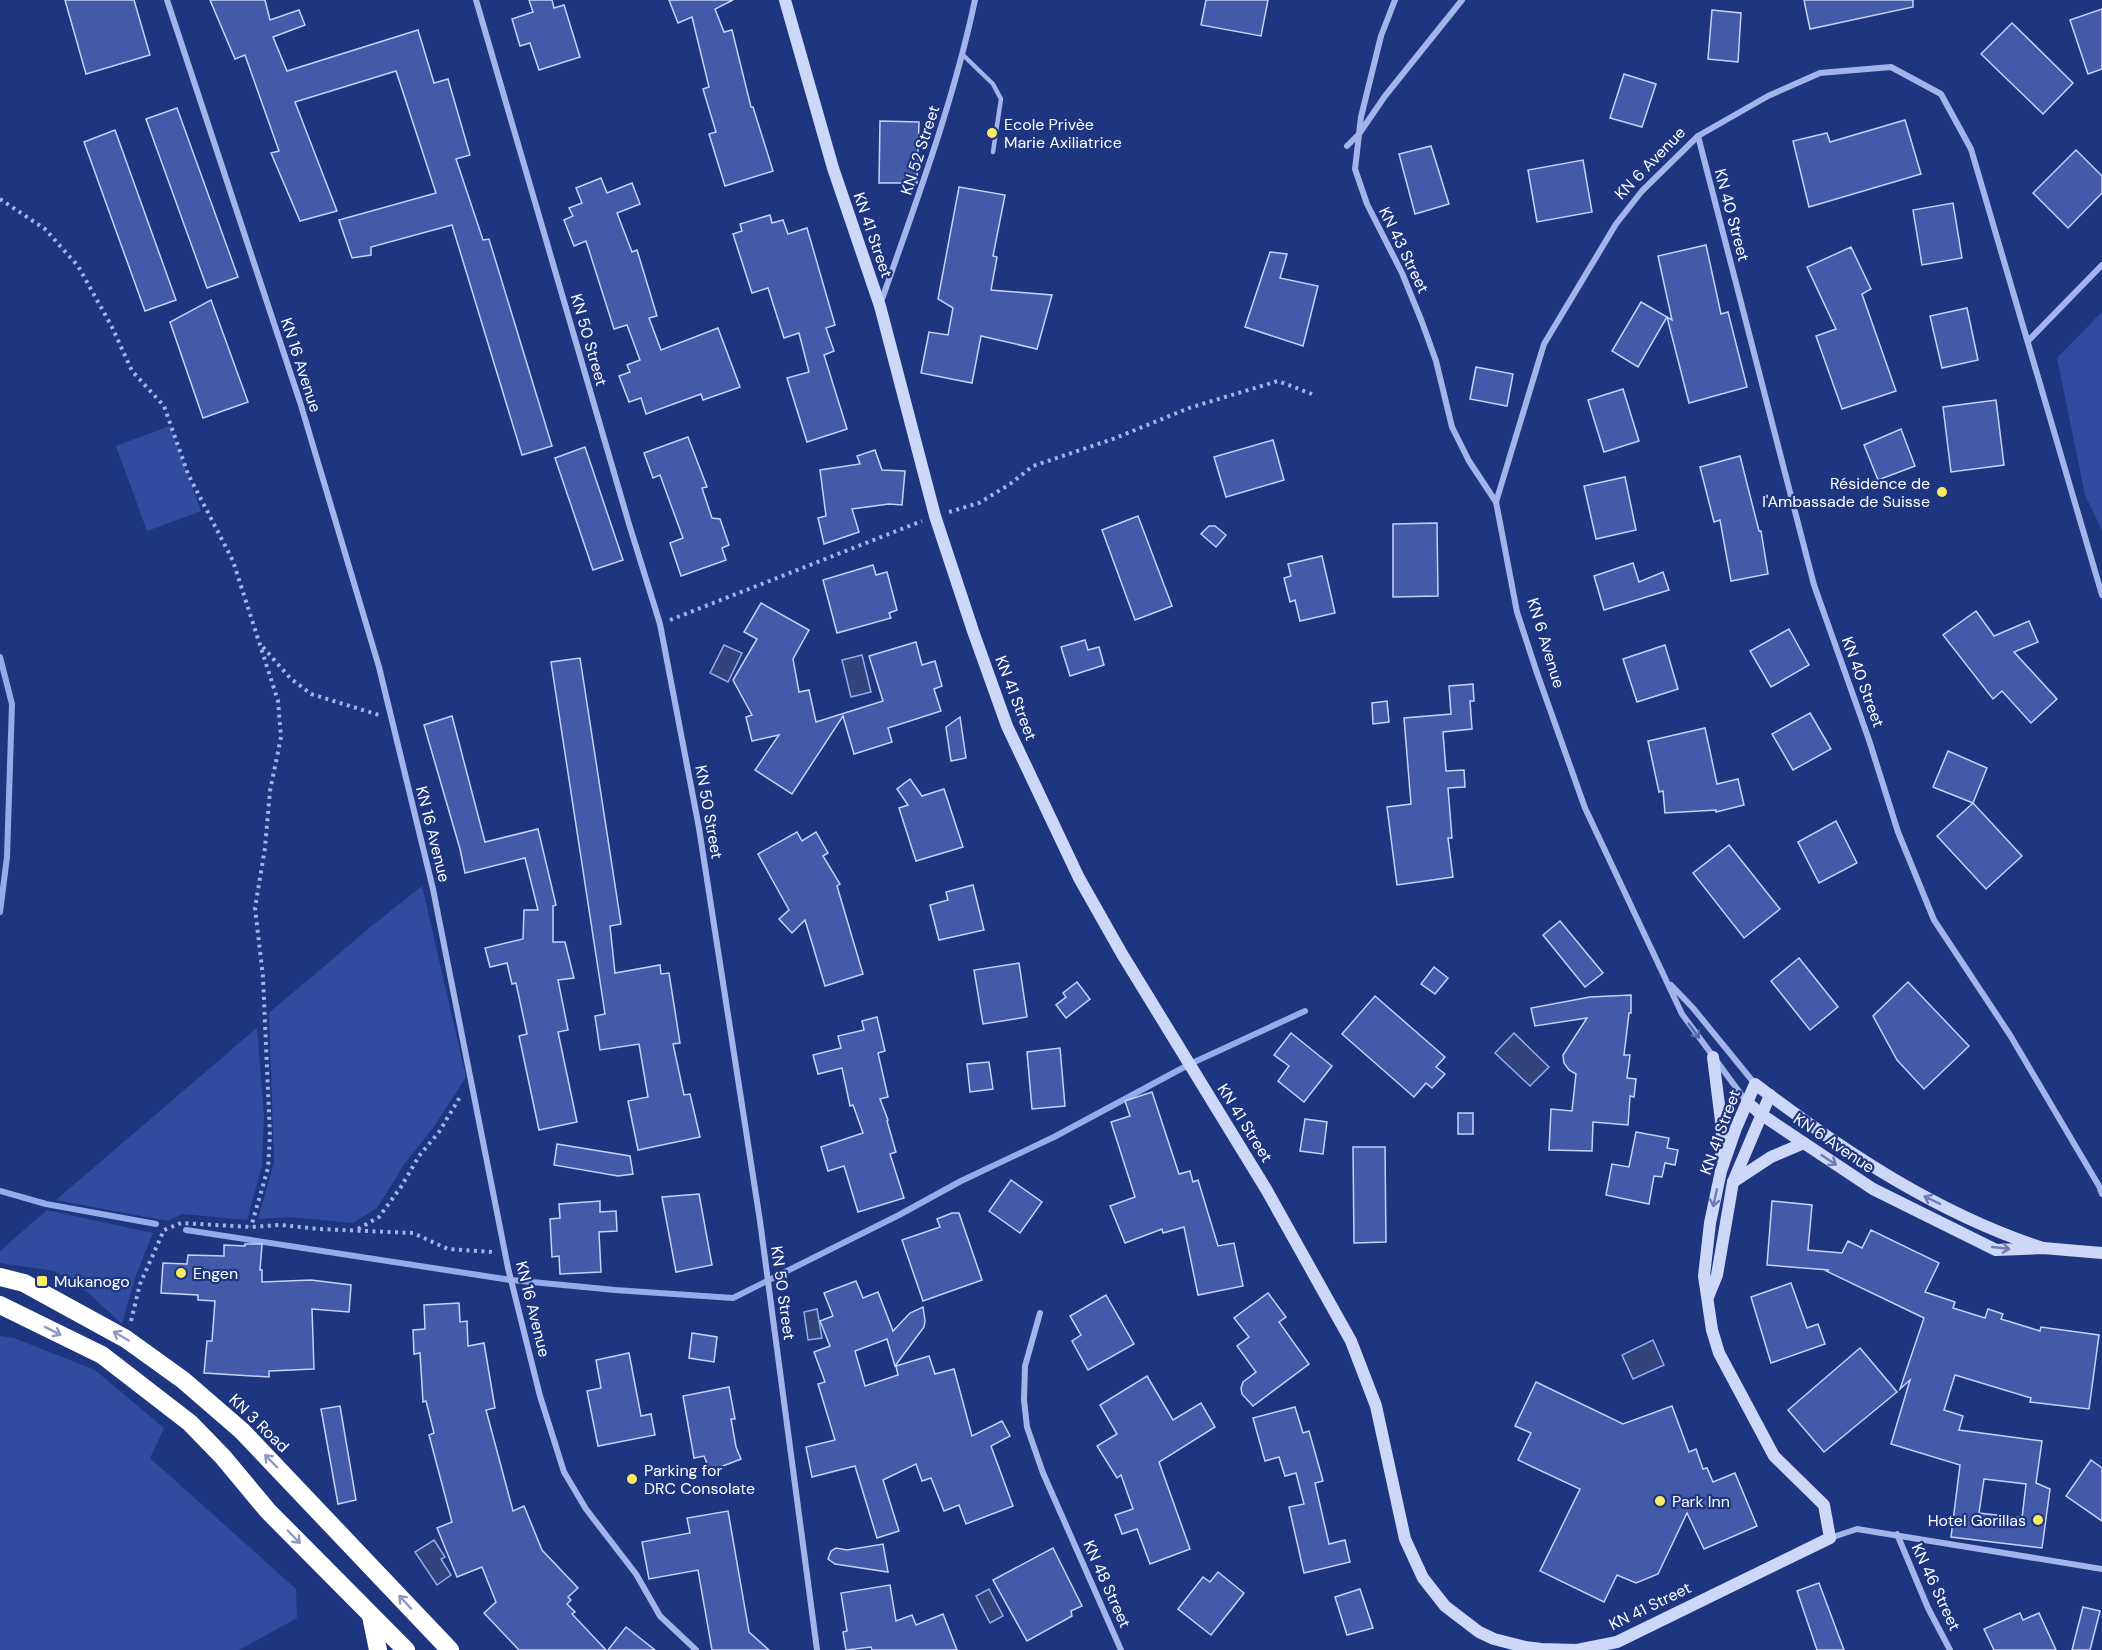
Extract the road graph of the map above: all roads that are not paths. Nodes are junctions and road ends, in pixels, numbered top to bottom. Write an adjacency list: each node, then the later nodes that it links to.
1 (167, 0): 40 (street, KN 16 Avenue)
2 (476, 0): 41 (street, KN 50 Street)
3 (785, 0): 13 (main road, KN 41 Street)
4 (975, 0): 7 (street, KN 52 Street)
5 (1395, 0): 8 (street, KN 43 Street)
6 (1462, 0): 8 (street)
7 (963, 55): 11 (lane); 13 (street, KN 52 Street)
8 (1359, 134): 10 (street); 15 (street, KN 43 Street)
9 (1698, 136): 14 (street, KN 6 Avenue); 15 (street, KN 6 Avenue); 26 (street, KN 40 Street)
10 (1347, 146)
11 (993, 152)
12 (2102, 265): 14 (street)
13 (880, 306): 34 (main road, KN 41 Street)
14 (2028, 341): 16 (street, KN 6 Avenue)
15 (1496, 502): 17 (street, KN 6 Avenue)
16 (2102, 595)
17 (1666, 980): 18 (street, KN 6 Avenue, one-way to 18); 19 (street, KN 6 Avenue)
18 (1713, 1057): 21 (street, KN 6 Avenue); 24 (main road)
19 (1755, 1084): 20 (main road, KN 6 Avenue); 21 (main road, KN 41 Street)
20 (1770, 1095): 22 (main road, KN 41 Street); 27 (main road, KN 6 Avenue, one-way to 20)
21 (1747, 1102): 22 (main road, KN 6 Avenue); 24 (main road, KN 41 Street)
22 (1762, 1115): 23 (main road, KN 6 Avenue); 25 (main road, KN 41 Street)
23 (1804, 1143): 25 (main road); 27 (main road, KN 6 Avenue, one-way to 27)
24 (1721, 1171): 30 (main road, KN 41 Street, one-way to 30)
25 (1733, 1182): 30 (main road, KN 41 Street)
26 (2102, 1194)
27 (2043, 1248): 28 (main road, KN 6 Avenue)
28 (2102, 1253)
29 (0, 1277): 39 (highway, KN 3 Road, one-way to 29)
30 (1707, 1298): 34 (main road, KN 41 Street)
31 (0, 1305): 36 (highway, one-way to 36)
32 (1040, 1313): 42 (street, KN 48 Street)
33 (1897, 1534): 34 (street); 35 (street); 43 (street, KN 46 Street)
34 (1830, 1538)
35 (2102, 1569)
36 (371, 1616): 37 (highway); 38 (highway)
37 (378, 1650)
38 (406, 1650)
39 (450, 1650)
40 (696, 1650)
41 (817, 1650)
42 (1121, 1650)
43 (1950, 1650)

